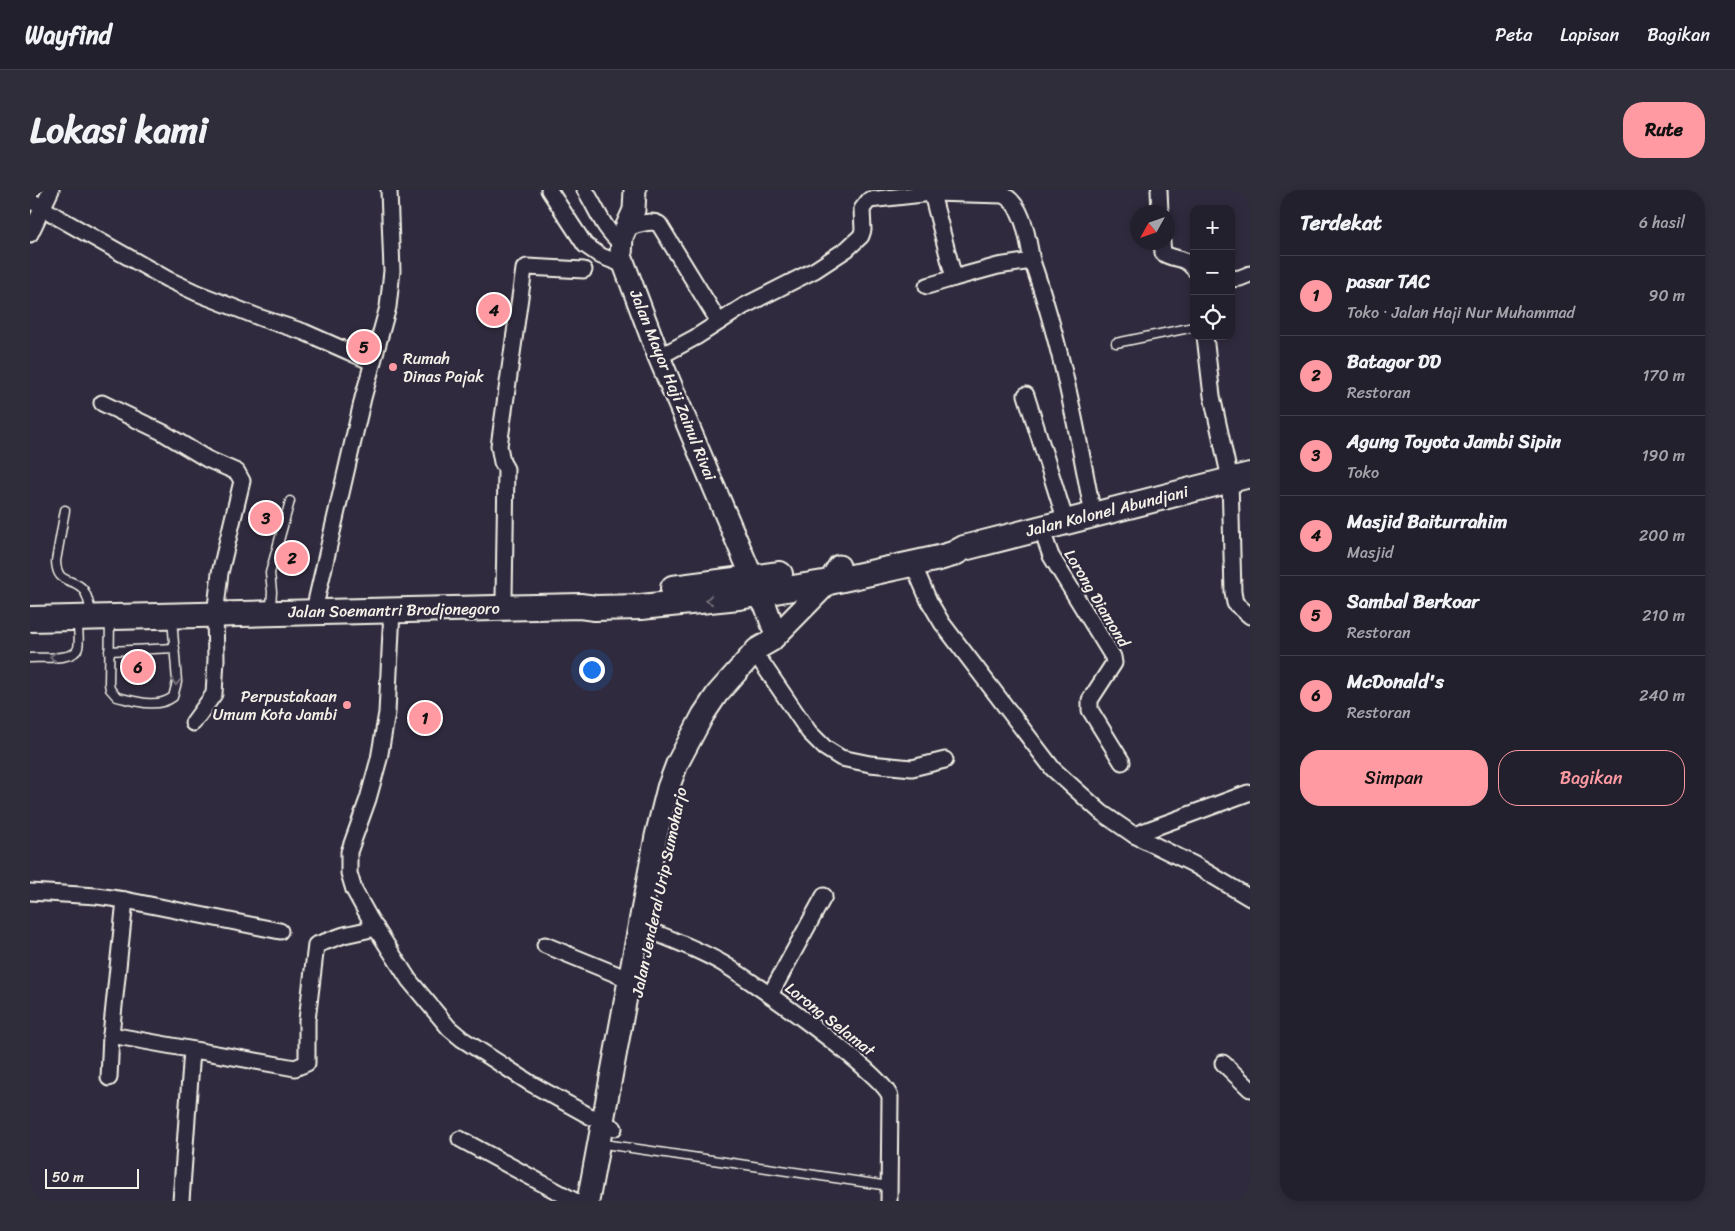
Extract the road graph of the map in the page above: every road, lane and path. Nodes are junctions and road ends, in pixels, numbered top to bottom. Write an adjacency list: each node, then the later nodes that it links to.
1 (51, 190): 8 (street)
2 (389, 190): 26 (street)
3 (549, 190): 15 (street)
4 (585, 190): 11 (street)
5 (634, 190): 11 (street, Jalan Mayor Haji Zainul Rivai)
6 (1159, 190): 9 (street)
7 (931, 192): 13 (street); 18 (street); 21 (street)
8 (36, 204): 10 (street); 26 (street)
9 (1160, 205)
10 (30, 234)
11 (624, 236): 15 (street, Jalan Mayor Haji Zainul Rivai); 21 (street)
12 (1163, 250): 14 (street)
13 (1032, 261): 18 (street); 32 (street)
14 (1190, 264)
15 (624, 265): 25 (street, Jalan Mayor Haji Zainul Rivai)
16 (584, 270): 39 (street)
17 (1250, 274): 19 (street)
18 (954, 278): 20 (street)
19 (1235, 279)
20 (927, 286)
21 (719, 322): 25 (street)
22 (1190, 328): 24 (lane)
23 (1205, 340): 29 (street)
24 (1116, 343)
25 (659, 357): 38 (street, Jalan Mayor Haji Zainul Rivai)
26 (372, 362): 41 (street)
27 (1026, 395): 33 (street)
28 (102, 403): 44 (street)
29 (1240, 477): 32 (main road, Jalan Kolonel Abundjani); 47 (street)
30 (290, 501): 40 (lane)
31 (65, 510): 45 (lane)
32 (1093, 515): 33 (main road, Jalan Kolonel Abundjani)
33 (1066, 522): 34 (main road, Jalan Kolonel Abundjani)
34 (1041, 528): 35 (main road, Jalan Kolonel Abundjani); 56 (street, Lorong Diamond)
35 (964, 548): 36 (main road, Jalan Kolonel Abundjani); 37 (main road, Jalan Kolonel Abundjani)
36 (913, 564): 37 (main road, Jalan Kolonel Abundjani); 58 (street)
37 (834, 574): 38 (main road, Jalan Kolonel Abundjani); 49 (street)
38 (755, 585): 39 (main road, Jalan Soemantri Brodjonegoro); 43 (main road, Jalan Soemantri Brodjonegoro, one-way to 43); 49 (street, Jalan Mayor Haji Zainul Rivai)
39 (504, 598): 43 (main road, Jalan Soemantri Brodjonegoro)
40 (271, 606): 41 (main road, Jalan Soemantri Brodjonegoro); 44 (main road, Jalan Soemantri Brodjonegoro)
41 (315, 606): 43 (main road, Jalan Soemantri Brodjonegoro)
42 (30, 608): 45 (main road, Jalan Soemantri Brodjonegoro)
43 (399, 608): 44 (main road, Jalan Soemantri Brodjonegoro); 63 (street)
44 (215, 611): 45 (main road, Jalan Soemantri Brodjonegoro); 46 (main road, Jalan Soemantri Brodjonegoro); 54 (street)
45 (92, 614): 46 (main road, Jalan Soemantri Brodjonegoro); 48 (main road, Jalan Soemantri Brodjonegoro); 51 (lane); 52 (lane, one-way to 52)
46 (172, 616): 50 (lane)
47 (1250, 616)
48 (30, 619)
49 (773, 638): 53 (street, Jalan Jenderal Urip Sumoharjo); 64 (street, Jalan Jenderal Urip Sumoharjo)
50 (174, 648): 51 (lane); 51 (lane, one-way to 51)
51 (110, 651)
52 (30, 658)
53 (762, 663): 55 (street); 64 (street, Jalan Jenderal Urip Sumoharjo)
54 (192, 723)
55 (944, 760)
56 (1122, 762)
57 (1248, 793): 58 (street)
58 (1134, 835): 61 (street)
59 (30, 892): 62 (street)
60 (824, 896): 68 (street)
61 (1250, 898)
62 (125, 900): 65 (street); 69 (street)
63 (376, 928): 70 (street); 74 (street)
64 (644, 928): 67 (street, Jalan Jenderal Urip Sumoharjo); 68 (street, Lorong Selamat); 74 (street, Jalan Jenderal Urip Sumoharjo)
65 (280, 931)
66 (545, 944): 67 (street)
67 (628, 979): 74 (street, Jalan Jenderal Urip Sumoharjo)
68 (770, 995): 76 (street, Lorong Selamat)
69 (111, 1036): 70 (street); 72 (street)
70 (192, 1050): 77 (street)
71 (1223, 1063): 73 (street)
72 (109, 1078)
73 (1250, 1090)
74 (607, 1134): 76 (lane); 79 (street, Jalan Jenderal Urip Sumoharjo); 80 (street, Jalan Jenderal Urip Sumoharjo)
75 (460, 1139): 78 (street)
76 (889, 1186): 81 (street, Lorong Selamat)
77 (181, 1201)
78 (575, 1201)
79 (588, 1201)
80 (600, 1201)
81 (889, 1201)

